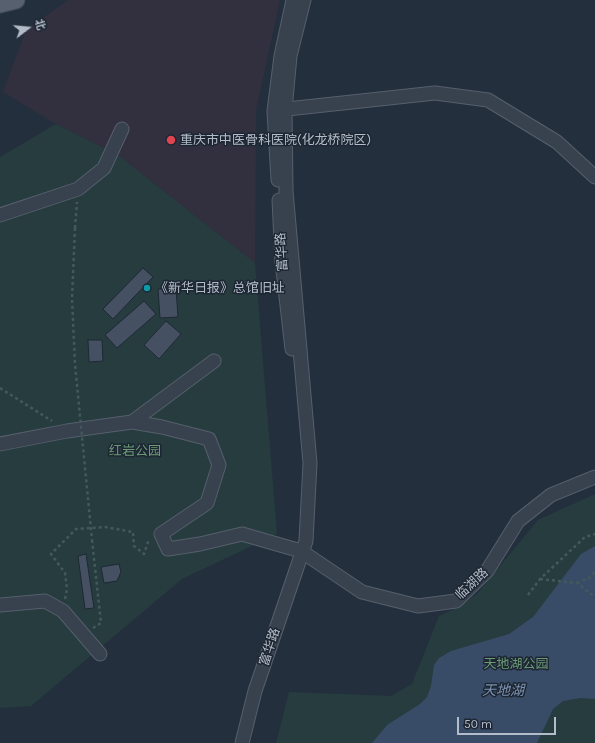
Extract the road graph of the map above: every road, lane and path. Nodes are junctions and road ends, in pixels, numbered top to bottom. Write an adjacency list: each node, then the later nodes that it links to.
1 (16, 0): 4 (main road)
2 (293, 0): 5 (street, 富华路)
3 (304, 0): 5 (street, 富华路)
4 (0, 4)
5 (280, 110): 7 (street); 18 (street, 富华路)
6 (122, 129): 8 (street)
7 (595, 177)
8 (78, 189): 9 (street); 26 (path, bridge)
9 (0, 215)
10 (214, 361): 12 (street)
11 (0, 388): 13 (path)
12 (132, 422): 13 (street); 16 (street)
13 (67, 431): 14 (street)
14 (0, 444)
15 (595, 477): 18 (street, 临湖路)
16 (161, 534): 18 (street, 临湖路); 25 (path)
17 (595, 534): 20 (path)
18 (301, 551): 28 (street, 富华路)
19 (595, 572): 21 (path)
20 (540, 579): 21 (path); 22 (path)
21 (577, 583): 23 (path)
22 (528, 595)
23 (595, 597)
24 (0, 605): 25 (street)
25 (62, 611): 27 (street)
26 (101, 623)
27 (100, 654)
28 (242, 743)

